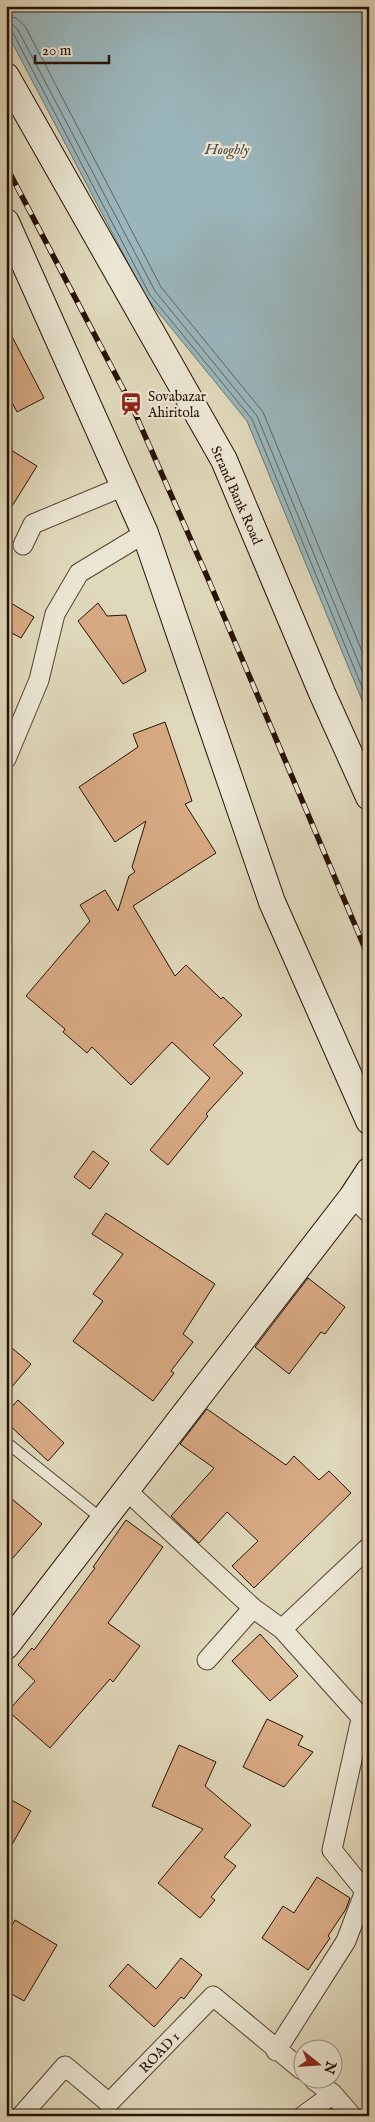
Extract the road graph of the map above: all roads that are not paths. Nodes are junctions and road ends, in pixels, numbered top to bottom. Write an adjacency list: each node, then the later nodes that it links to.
1 (6, 76): 7 (main road, Strand Bank Road)
2 (6, 222): 3 (main road)
3 (124, 486): 4 (main road); 5 (street)
4 (145, 532): 6 (street); 8 (main road)
5 (24, 545)
6 (6, 759)
7 (369, 797)
8 (368, 1119)
9 (369, 1171): 10 (main road)
10 (361, 1205): 12 (main road)
11 (6, 1442): 13 (lane)
12 (125, 1489): 13 (main road); 15 (street)
13 (102, 1519): 17 (main road)
14 (369, 1547): 16 (street)
15 (253, 1608): 16 (street); 18 (street)
16 (282, 1628): 19 (street)
17 (6, 1646)
18 (207, 1660)
19 (365, 1723): 20 (street)
20 (276, 2051): 21 (street, ROAD 1); 24 (street, ROAD 1)
21 (292, 2063)
22 (328, 2090): 23 (street)
23 (333, 2094): 25 (street); 26 (street)
24 (21, 2116)
25 (303, 2116)
26 (352, 2116)

